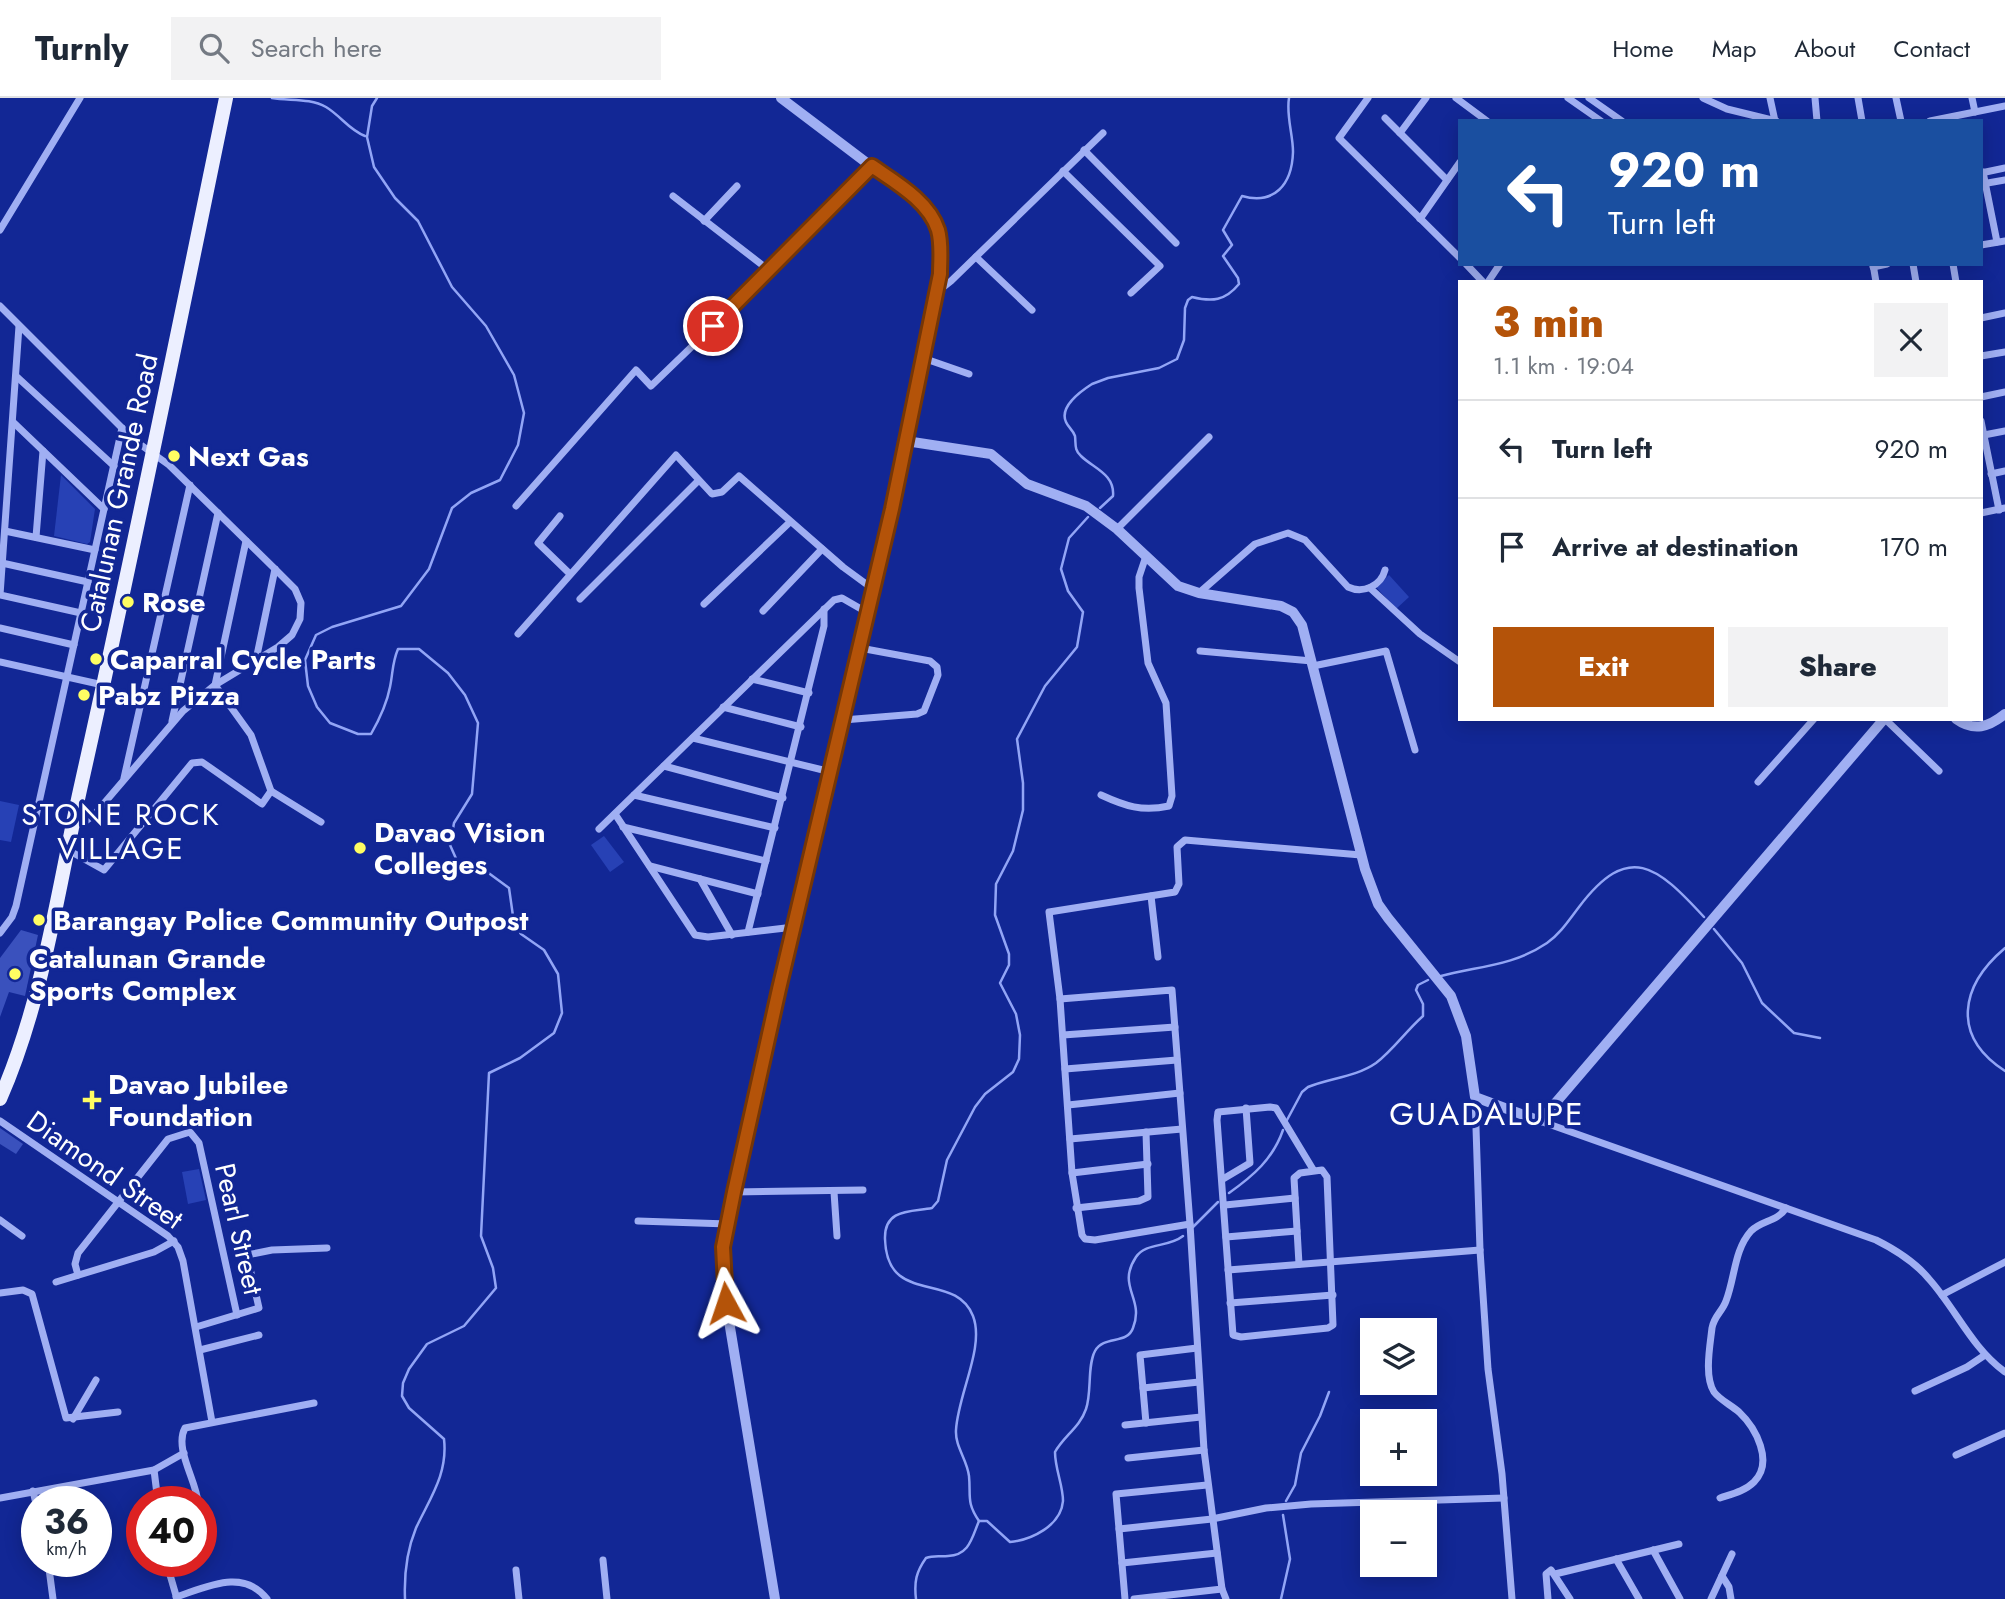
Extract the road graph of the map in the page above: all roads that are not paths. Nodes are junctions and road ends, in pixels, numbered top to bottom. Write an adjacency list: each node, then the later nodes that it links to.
1 (80, 98): 44 (street)
2 (226, 98): 77 (main road, Catalunan Grande Road)
3 (781, 98): 33 (street)
4 (1368, 98): 42 (street)
5 (1426, 98): 30 (street)
6 (1569, 98): 21 (street)
7 (1589, 98): 22 (street)
8 (1703, 98): 17 (street)
9 (1725, 98): 17 (street)
10 (1770, 98): 24 (street)
11 (1815, 98): 25 (street)
12 (1858, 98): 26 (street)
13 (1896, 98): 27 (street)
14 (1972, 98): 18 (street)
15 (1462, 100): 20 (street)
16 (2005, 106): 18 (street)
17 (1727, 109): 23 (street)
18 (1975, 112): 28 (street)
19 (1385, 118): 30 (street)
20 (1485, 119)
21 (1598, 119)
22 (1619, 119)
23 (1767, 119)
24 (1775, 119)
25 (1817, 119)
26 (1862, 119)
27 (1901, 119)
28 (1944, 119)
29 (1103, 132): 31 (street)
30 (1400, 133): 37 (street)
31 (1084, 150): 35 (street); 46 (street)
32 (1458, 165): 37 (street)
33 (872, 166): 52 (street); 55 (street)
34 (2005, 168): 36 (street)
35 (1063, 171): 49 (street); 56 (street)
36 (1983, 172)
37 (1447, 180): 42 (street)
38 (2005, 180): 39 (street)
39 (1983, 184): 45 (street)
40 (737, 186): 43 (street)
41 (673, 196): 43 (street)
42 (1420, 219): 48 (street)
43 (704, 221): 52 (street)
44 (0, 230)
45 (2001, 241): 47 (street)
46 (1176, 243)
47 (1983, 245)
48 (1457, 255)
49 (976, 257): 55 (street); 58 (street)
50 (1468, 266): 53 (street)
51 (1498, 266): 54 (street)
52 (770, 271): 83 (street)
53 (1483, 280)
54 (1487, 280)
55 (936, 292): 64 (street)
56 (1131, 293)
57 (0, 306): 61 (street)
58 (1032, 310)
59 (2005, 313): 60 (street)
60 (1983, 318)
61 (19, 326): 66 (street); 70 (street)
62 (2005, 352): 63 (street)
63 (1983, 356)
64 (923, 358): 65 (street); 75 (street)
65 (969, 374)
66 (16, 376): 69 (street); 78 (street)
67 (2005, 392): 68 (street)
68 (1983, 397)
69 (13, 422): 76 (street); 91 (street)
70 (122, 428): 77 (street); 78 (street)
71 (1983, 430): 73 (street)
72 (2005, 431): 73 (street)
73 (1984, 435): 80 (street)
74 (1209, 437): 90 (street)
75 (906, 441): 90 (street); 103 (street)
76 (43, 451): 84 (street); 92 (street)
77 (152, 455): 82 (street); 123 (main road, Catalunan Grande Road)
78 (114, 466): 84 (street)
79 (2005, 471): 80 (street)
80 (1992, 474): 85 (street)
81 (698, 481): 89 (street); 100 (street); 106 (street)
82 (190, 485): 86 (street); 141 (street)
83 (516, 506)
84 (104, 509): 95 (street)
85 (2002, 509): 87 (street)
86 (218, 513): 93 (street); 129 (street)
87 (1983, 513)
88 (560, 516): 100 (street)
89 (790, 522): 94 (street); 107 (street)
90 (1117, 529): 96 (street)
91 (5, 531): 92 (street); 97 (street)
92 (36, 537): 95 (street)
93 (246, 541): 98 (street); 124 (street)
94 (822, 549): 103 (street); 109 (street)
95 (95, 550): 101 (street)
96 (1146, 556): 104 (street); 145 (street)
97 (2, 563): 101 (street); 105 (street)
98 (275, 569): 117 (street); 117 (street)
99 (1385, 570): 102 (street)
100 (570, 575): 113 (street)
101 (88, 582): 111 (street)
102 (1370, 588): 104 (street); 118 (street)
103 (873, 589): 110 (street)
104 (1199, 593): 120 (street)
105 (0, 596): 111 (street)
106 (580, 599)
107 (704, 604)
108 (824, 609): 110 (street); 122 (street); 125 (street)
109 (763, 611)
110 (868, 613): 115 (street)
111 (81, 614): 114 (street)
112 (0, 628): 114 (street)
113 (518, 634)
114 (74, 645): 121 (street)
115 (860, 648): 128 (street); 128 (street)
116 (1200, 651): 120 (street)
117 (256, 660): 124 (street)
118 (1458, 661)
119 (0, 662): 121 (street)
120 (1312, 664): 136 (street); 154 (street)
121 (67, 677): 123 (street); 162 (street)
122 (752, 679): 125 (street); 126 (street)
123 (103, 685): 149 (main road, Catalunan Grande Road)
124 (215, 685): 129 (street); 143 (street)
125 (808, 693): 134 (street)
126 (723, 707): 134 (street); 135 (street)
127 (2005, 714): 133 (street)
128 (843, 720): 140 (street)
129 (172, 721): 141 (street)
130 (1812, 721): 142 (street)
131 (1883, 721): 176 (street)
132 (1887, 721): 139 (street)
133 (1959, 721)
134 (801, 727): 137 (street)
135 (693, 738): 137 (street); 138 (street)
136 (1415, 750)
137 (792, 763): 140 (street); 146 (street)
138 (664, 766): 144 (street); 146 (street)
139 (1940, 771)
140 (831, 772): 160 (street)
141 (124, 781): 149 (street)
142 (1758, 782)
143 (271, 791): 148 (street); 153 (street)
144 (634, 795): 147 (street); 151 (street)
145 (1101, 795)
146 (783, 798): 151 (street)
147 (615, 814): 150 (street); 152 (street)
148 (321, 822)
149 (72, 825): 153 (main road, Catalunan Grande Road)
150 (623, 827): 155 (street); 156 (street)
151 (775, 828): 155 (street)
152 (599, 829)
153 (67, 850): 172 (main road, Catalunan Grande Road)
154 (1361, 855): 159 (street); 171 (street)
155 (766, 861): 158 (street)
156 (649, 866): 157 (street); 163 (street)
157 (700, 879): 158 (street); 163 (street)
158 (758, 894): 161 (street)
159 (1151, 896): 164 (street); 165 (street)
160 (793, 927): 161 (street); 185 (street)
161 (747, 932): 163 (street)
162 (0, 933)
163 (732, 934)
164 (1158, 957)
165 (1060, 999): 166 (street); 167 (street)
166 (1175, 1027): 167 (street); 168 (street)
167 (1063, 1035): 169 (street)
168 (1177, 1060): 169 (street); 170 (street)
169 (1065, 1069): 173 (street)
170 (1180, 1093): 173 (street); 177 (street)
171 (1475, 1097): 176 (street); 202 (street)
172 (0, 1098)
173 (1068, 1105): 179 (street)
174 (1246, 1108): 181 (street); 183 (street); 183 (street)
175 (0, 1121): 188 (street, Diamond Street)
176 (1540, 1121): 191 (street)
177 (1182, 1129): 178 (street); 195 (street)
178 (1146, 1132): 179 (street); 180 (street)
179 (1070, 1139): 182 (street)
180 (1148, 1164): 182 (street); 190 (street)
181 (1314, 1171): 187 (street); 203 (street)
182 (1072, 1173): 190 (street)
183 (1223, 1179): 189 (street)
184 (863, 1190): 186 (street)
185 (734, 1192): 186 (street); 194 (street)
186 (834, 1192): 198 (street)
187 (1295, 1198): 189 (street); 196 (street)
188 (119, 1202): 200 (street, Diamond Street); 207 (street); 213 (street, Pearl Street)
189 (1225, 1205): 199 (street)
190 (1076, 1208): 195 (street)
191 (1786, 1208): 211 (street); 244 (street)
192 (0, 1220): 197 (street)
193 (638, 1222): 194 (street)
194 (728, 1224): 265 (street)
195 (1190, 1224): 216 (street)
196 (1297, 1231): 199 (street); 205 (street)
197 (22, 1236)
198 (837, 1236)
199 (1226, 1237): 206 (street)
200 (174, 1241): 207 (street); 214 (street, Diamond Street)
201 (327, 1248): 213 (street)
202 (1480, 1250): 203 (street); 243 (street)
203 (1332, 1262): 205 (street); 210 (street)
204 (2005, 1262): 211 (street)
205 (1299, 1264): 206 (street)
206 (1228, 1270): 212 (street)
207 (78, 1275): 208 (street)
208 (55, 1282)
209 (0, 1293): 227 (street)
210 (1333, 1295): 212 (street); 212 (street)
211 (1942, 1295): 218 (street)
212 (1230, 1303)
213 (237, 1315): 214 (street)
214 (196, 1327): 217 (street, Diamond Street)
215 (259, 1335): 217 (street)
216 (1197, 1348): 221 (street); 222 (street)
217 (200, 1350): 228 (street, Diamond Street)
218 (1984, 1355): 219 (street); 223 (street)
219 (2005, 1371)
220 (96, 1380): 227 (street)
221 (1199, 1382): 222 (street); 226 (street)
222 (1143, 1388): 229 (street)
223 (1915, 1391)
224 (314, 1403): 228 (street)
225 (118, 1412): 227 (street)
226 (1201, 1417): 229 (street); 232 (street)
227 (73, 1419)
228 (212, 1422): 233 (street)
229 (1146, 1423): 230 (street)
230 (1125, 1425)
231 (2005, 1433): 234 (street)
232 (1204, 1450): 235 (street); 237 (street)
233 (184, 1453): 236 (street); 240 (street)
234 (1956, 1455)
235 (1128, 1458)
236 (154, 1470): 238 (street); 239 (street)
237 (1207, 1485): 245 (street); 246 (street)
238 (66, 1486)
239 (156, 1486)
240 (193, 1486)
241 (21, 1494): 242 (street)
242 (0, 1498)
243 (1504, 1498): 245 (street); 269 (street)
244 (1720, 1498)
245 (1212, 1519): 246 (street); 249 (street)
246 (1119, 1529): 253 (street)
247 (1679, 1544): 248 (street)
248 (1653, 1550): 251 (street); 273 (street)
249 (1217, 1553): 253 (street); 259 (street)
250 (1732, 1555): 256 (street)
251 (1616, 1559): 255 (street); 272 (street)
252 (603, 1560): 264 (street)
253 (1122, 1563): 266 (street)
254 (516, 1570): 263 (street)
255 (1555, 1574): 270 (street); 271 (street)
256 (1722, 1576): 274 (street); 275 (street)
257 (50, 1577): 261 (street)
258 (170, 1577): 260 (street)
259 (1222, 1589): 267 (street); 268 (street)
260 (176, 1598): 262 (street)
261 (53, 1599)
262 (267, 1599)
263 (519, 1599)
264 (607, 1599)
265 (775, 1599)
266 (1125, 1599)
267 (1135, 1599)
268 (1226, 1599)
269 (1512, 1599)
270 (1548, 1599)
271 (1570, 1599)
272 (1639, 1599)
273 (1680, 1599)
274 (1712, 1599)
275 (1731, 1599)

